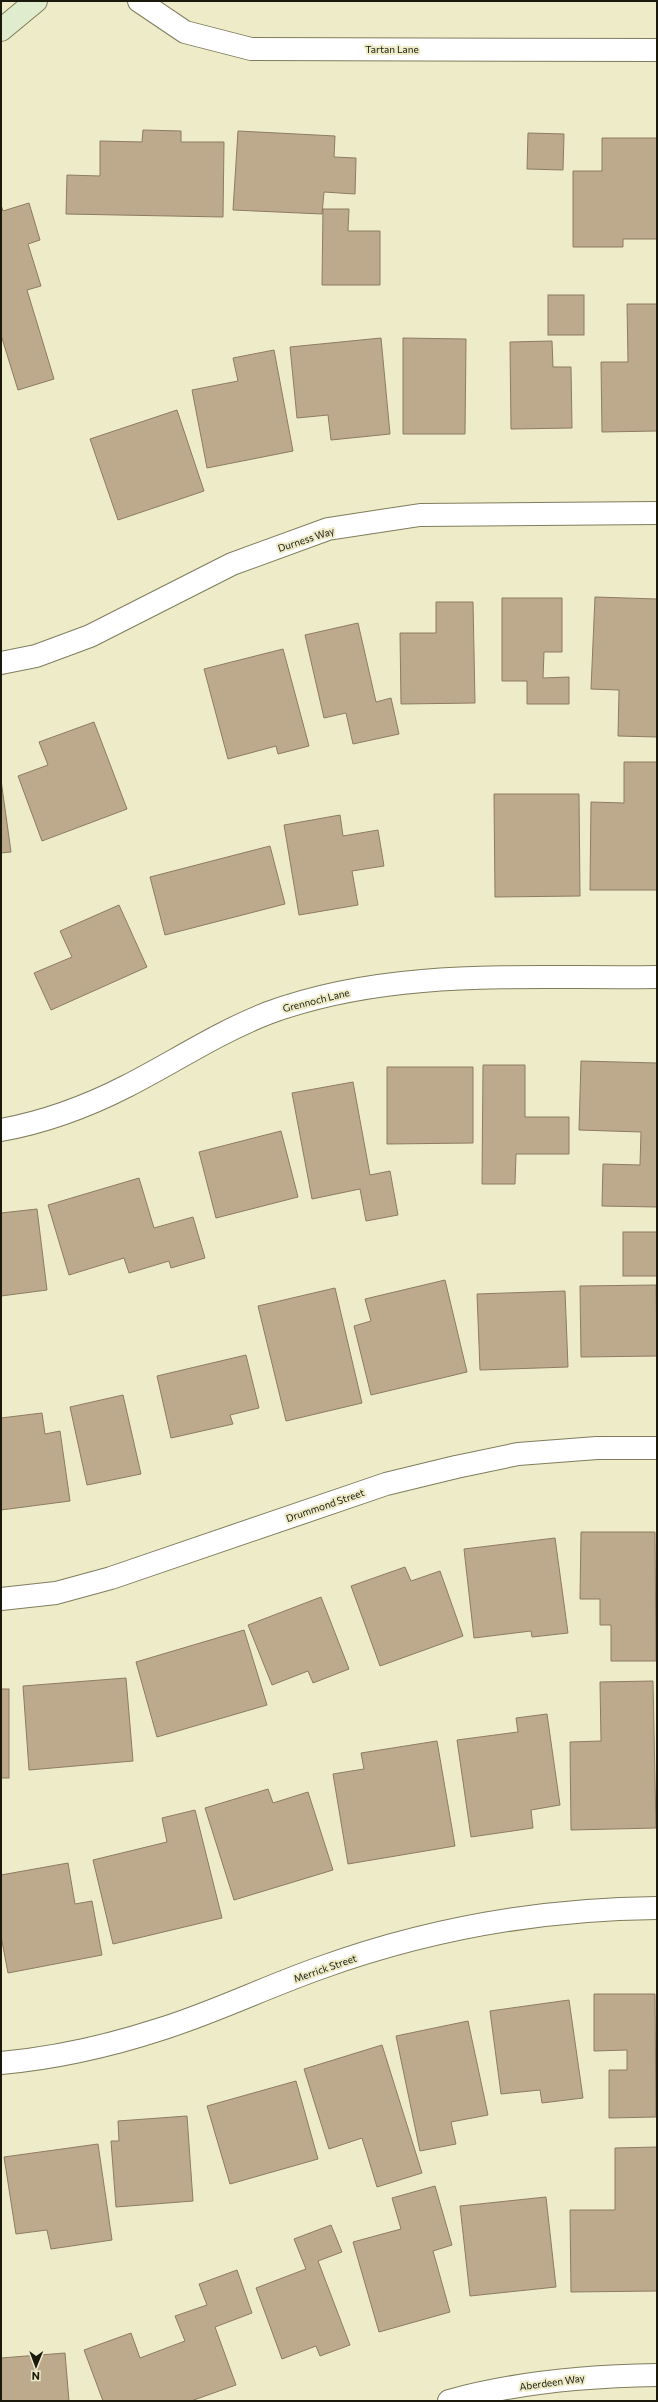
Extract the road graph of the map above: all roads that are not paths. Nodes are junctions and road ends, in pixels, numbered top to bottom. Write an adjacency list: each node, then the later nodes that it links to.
1 (36, 1): 3 (main road)
2 (139, 1): 4 (street, Tartan Lane)
3 (1, 30)
4 (657, 50)
5 (657, 513): 6 (street, Durness Way)
6 (1, 663)
7 (657, 977): 8 (street, Grennoch Lane)
8 (1, 1130)
9 (657, 1448): 10 (street, Drummond Street)
10 (1, 1599)
11 (657, 1908): 12 (street, Merrick Street)
12 (1, 2063)
13 (657, 2375): 14 (street, Aberdeen Way)
14 (449, 2401)

